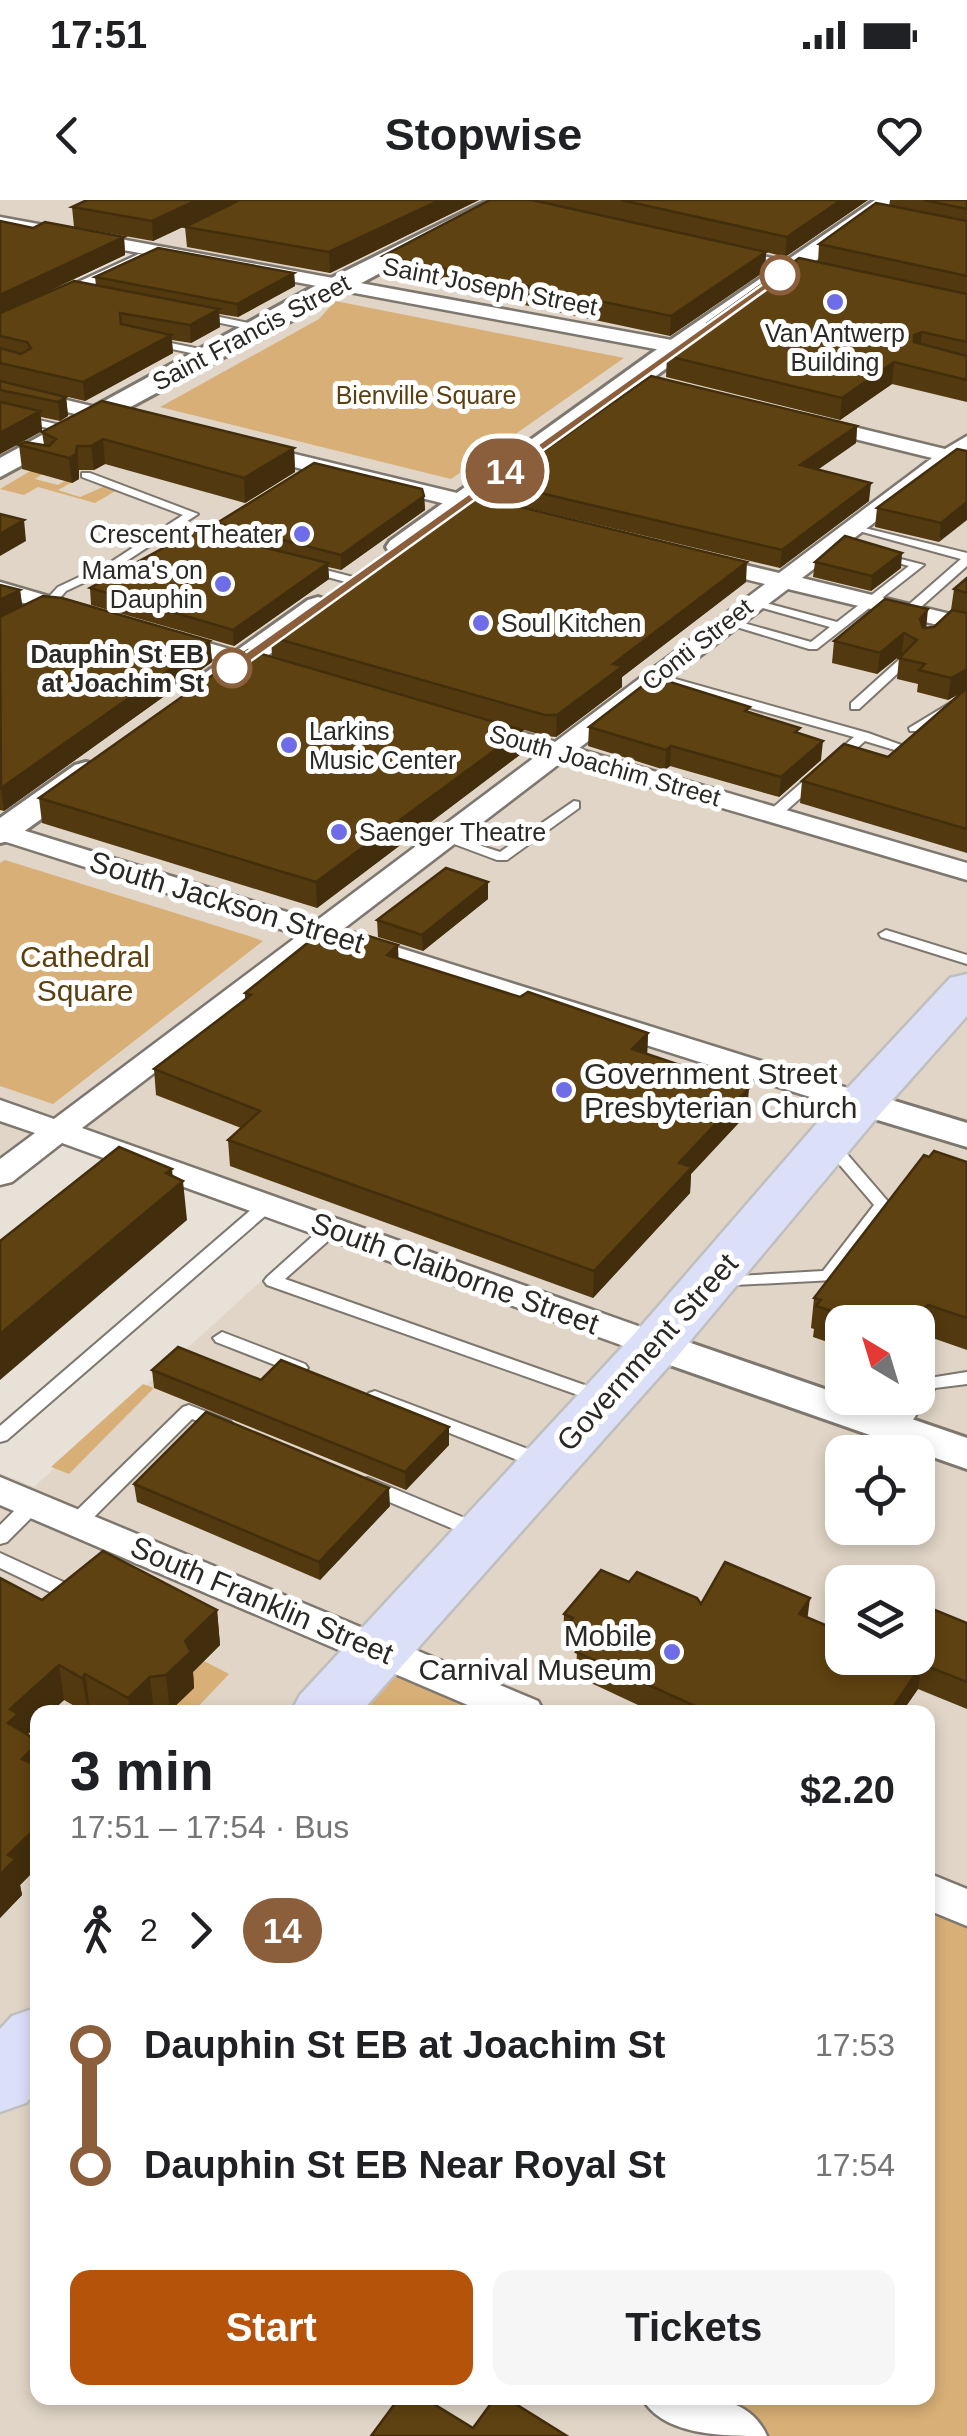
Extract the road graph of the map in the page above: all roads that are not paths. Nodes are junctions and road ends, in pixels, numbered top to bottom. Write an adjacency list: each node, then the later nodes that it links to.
1 (498, 201): 2 (street); 10 (street, Saint Francis Street)
2 (530, 209)
3 (883, 210): 8 (street)
4 (0, 222): 7 (street, Saint Joseph Street)
5 (188, 236): 7 (street)
6 (706, 248): 8 (street)
7 (157, 251): 10 (street, Saint Joseph Street); 11 (street)
8 (790, 268): 9 (street); 17 (street)
9 (839, 278)
10 (340, 284): 15 (street, Saint Francis Street); 17 (street, Saint Joseph Street)
11 (71, 292): 12 (lane); 14 (street)
12 (102, 298)
13 (179, 312): 15 (lane)
14 (0, 325)
15 (258, 328): 18 (street, Saint Francis Street)
16 (142, 340): 18 (lane)
17 (676, 346): 31 (street)
18 (210, 354): 20 (street, Saint Francis Street)
19 (0, 390): 20 (street)
20 (99, 413): 23 (street); 24 (street, Saint Francis Street)
21 (0, 414): 24 (lane)
22 (787, 417): 26 (street)
23 (160, 428)
24 (69, 430): 27 (street, Saint Francis Street)
25 (234, 446): 28 (street)
26 (960, 453): 33 (street, Conti Street)
27 (19, 463)
28 (320, 466): 30 (lane); 31 (street)
29 (86, 475): 43 (lane)
30 (295, 481)
31 (463, 501): 32 (street); 38 (street)
32 (518, 515)
33 (844, 537): 36 (lane); 39 (street, Conti Street)
34 (866, 550): 41 (lane)
35 (668, 553): 39 (street)
36 (967, 559): 44 (lane)
37 (294, 565): 38 (lane)
38 (354, 580): 50 (street)
39 (780, 581): 41 (street); 42 (street, Conti Street)
40 (0, 589): 43 (street)
41 (871, 602): 44 (street); 47 (lane)
42 (750, 603): 46 (street, Conti Street); 47 (lane)
43 (42, 607): 45 (street)
44 (909, 611): 48 (street)
45 (94, 616)
46 (726, 622): 47 (lane); 53 (street, Conti Street)
47 (839, 626)
48 (951, 626)
49 (150, 633): 50 (street)
50 (243, 660): 52 (street); 55 (street)
51 (906, 661): 56 (lane)
52 (298, 676)
53 (654, 677): 59 (lane); 61 (street, Conti Street)
54 (967, 696): 58 (lane)
55 (186, 701)
56 (856, 706)
57 (446, 719): 61 (street, South Joachim Street)
58 (915, 728)
59 (863, 736): 60 (lane); 64 (lane)
60 (908, 750)
61 (558, 751): 64 (street, South Joachim Street); 66 (street, Conti Street)
62 (109, 756): 65 (street)
63 (574, 805): 66 (lane)
64 (774, 814): 67 (street, South Joachim Street)
65 (1, 832): 68 (street, South Jackson Street)
66 (445, 838): 68 (street, Conti Street)
67 (967, 872)
68 (324, 932): 72 (street, South Jackson Street); 74 (street, Conti Street)
69 (886, 934): 70 (lane)
70 (967, 960)
71 (967, 988): 72 (main road, Government Street)
72 (862, 1103): 75 (street, South Jackson Street); 76 (main road, Government Street)
73 (0, 1110): 74 (street, South Claiborne Street)
74 (57, 1131): 77 (street, Conti Street); 78 (street, South Claiborne Street)
75 (967, 1136)
76 (829, 1142): 80 (main road, Government Street); 80 (lane)
77 (0, 1175)
78 (266, 1206): 79 (street, South Claiborne Street); 89 (lane)
79 (331, 1229): 82 (street, South Claiborne Street); 86 (lane)
80 (710, 1282): 82 (main road, Government Street)
81 (222, 1338): 83 (lane)
82 (656, 1345): 86 (main road, Government Street); 87 (street, South Claiborne Street)
83 (312, 1373)
84 (967, 1378): 87 (lane)
85 (348, 1387): 91 (lane)
86 (606, 1399): 91 (main road, Government Street)
87 (896, 1430): 90 (street, South Claiborne Street)
88 (244, 1434): 94 (lane)
89 (0, 1436)
90 (967, 1454)
91 (547, 1464): 95 (main road, Government Street)
92 (354, 1480): 95 (lane)
93 (16, 1497): 94 (street, South Franklin Street); 96 (lane)
94 (77, 1522): 99 (street, South Franklin Street)
95 (482, 1533): 99 (main road, Government Street)
96 (0, 1537)
97 (0, 1560): 98 (lane)
98 (90, 1586)
99 (378, 1648): 100 (main road, Government Street); 101 (street, South Franklin Street)
100 (329, 1705)
101 (507, 1705)
102 (935, 1894): 103 (street)
103 (967, 1908)
104 (681, 2405): 105 (street)
105 (741, 2436)

